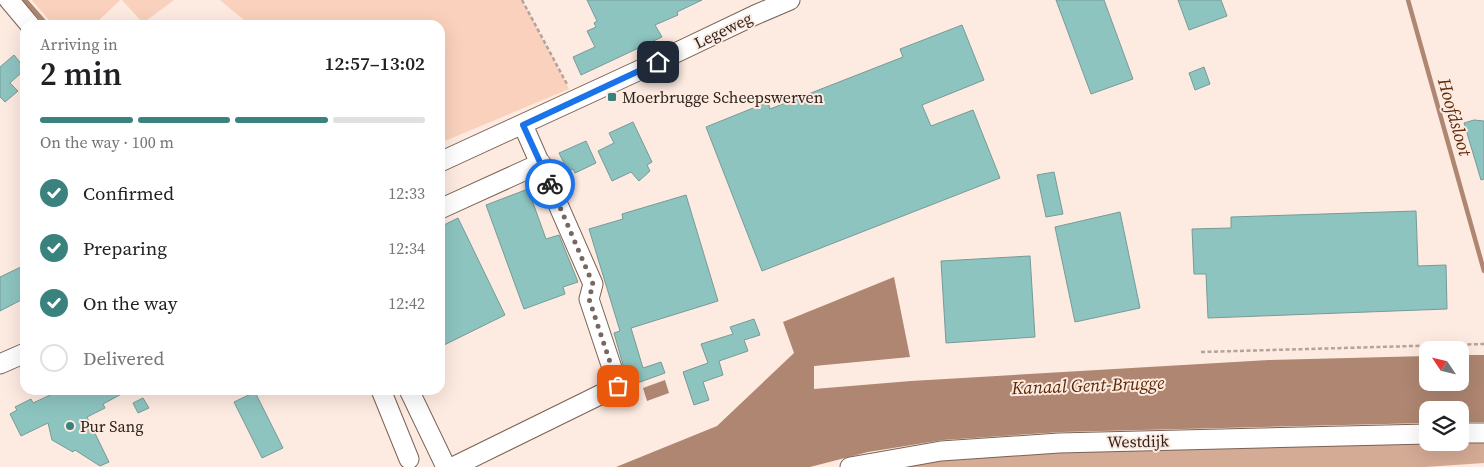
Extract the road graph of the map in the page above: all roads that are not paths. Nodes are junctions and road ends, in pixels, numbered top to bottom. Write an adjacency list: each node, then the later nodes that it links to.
1 (9, 0): 3 (street)
2 (790, 0): 4 (street, Legeweg)
3 (26, 20)
4 (523, 125): 5 (street, Legeweg); 6 (street)
5 (445, 160)
6 (541, 163): 7 (street); 17 (street)
7 (445, 207)
8 (20, 355): 9 (street)
9 (0, 364)
10 (383, 395): 15 (street)
11 (411, 395): 16 (street)
12 (1484, 433): 14 (street)
13 (1419, 434): 18 (street, Westdijk)
14 (1469, 434)
15 (409, 459)
16 (446, 467)
17 (453, 467)
18 (850, 467)

